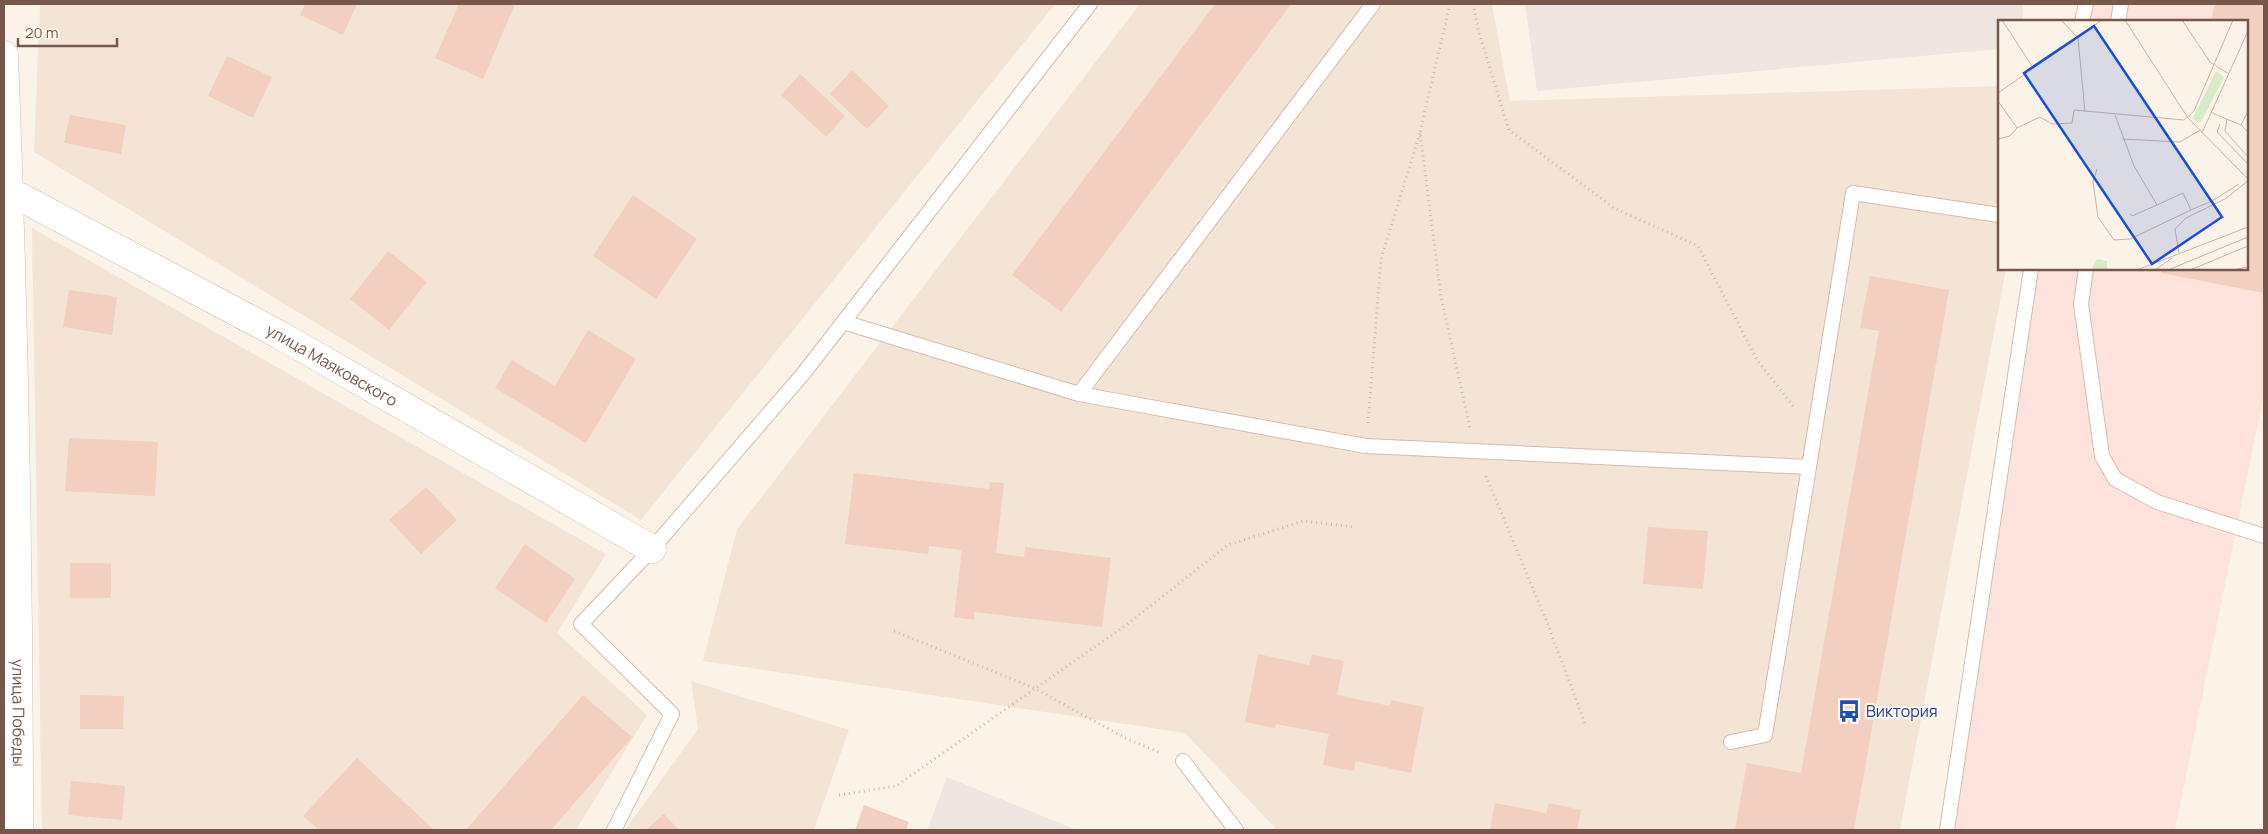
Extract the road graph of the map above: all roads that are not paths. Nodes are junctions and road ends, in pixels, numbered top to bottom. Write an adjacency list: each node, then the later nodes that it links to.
1 (1090, 4): 12 (lane)
2 (1373, 4): 13 (lane)
3 (2086, 4): 5 (lane)
4 (2121, 4): 6 (lane)
5 (2082, 20)
6 (2118, 20)
7 (4, 55): 8 (street, улица Победы)
8 (6, 191): 16 (street, улица Маяковского); 17 (street, улица Победы)
9 (1998, 214): 14 (lane)
10 (2031, 270): 23 (lane)
11 (2086, 270): 15 (lane)
12 (843, 322): 13 (lane); 16 (lane)
13 (1079, 394): 14 (lane)
14 (1809, 467): 18 (lane)
15 (2264, 536)
16 (652, 549): 21 (lane)
17 (11, 721): 20 (street, улица Победы)
18 (1731, 742)
19 (1183, 761): 22 (lane)
20 (19, 830)
21 (614, 830)
22 (1236, 830)
23 (1947, 830)

